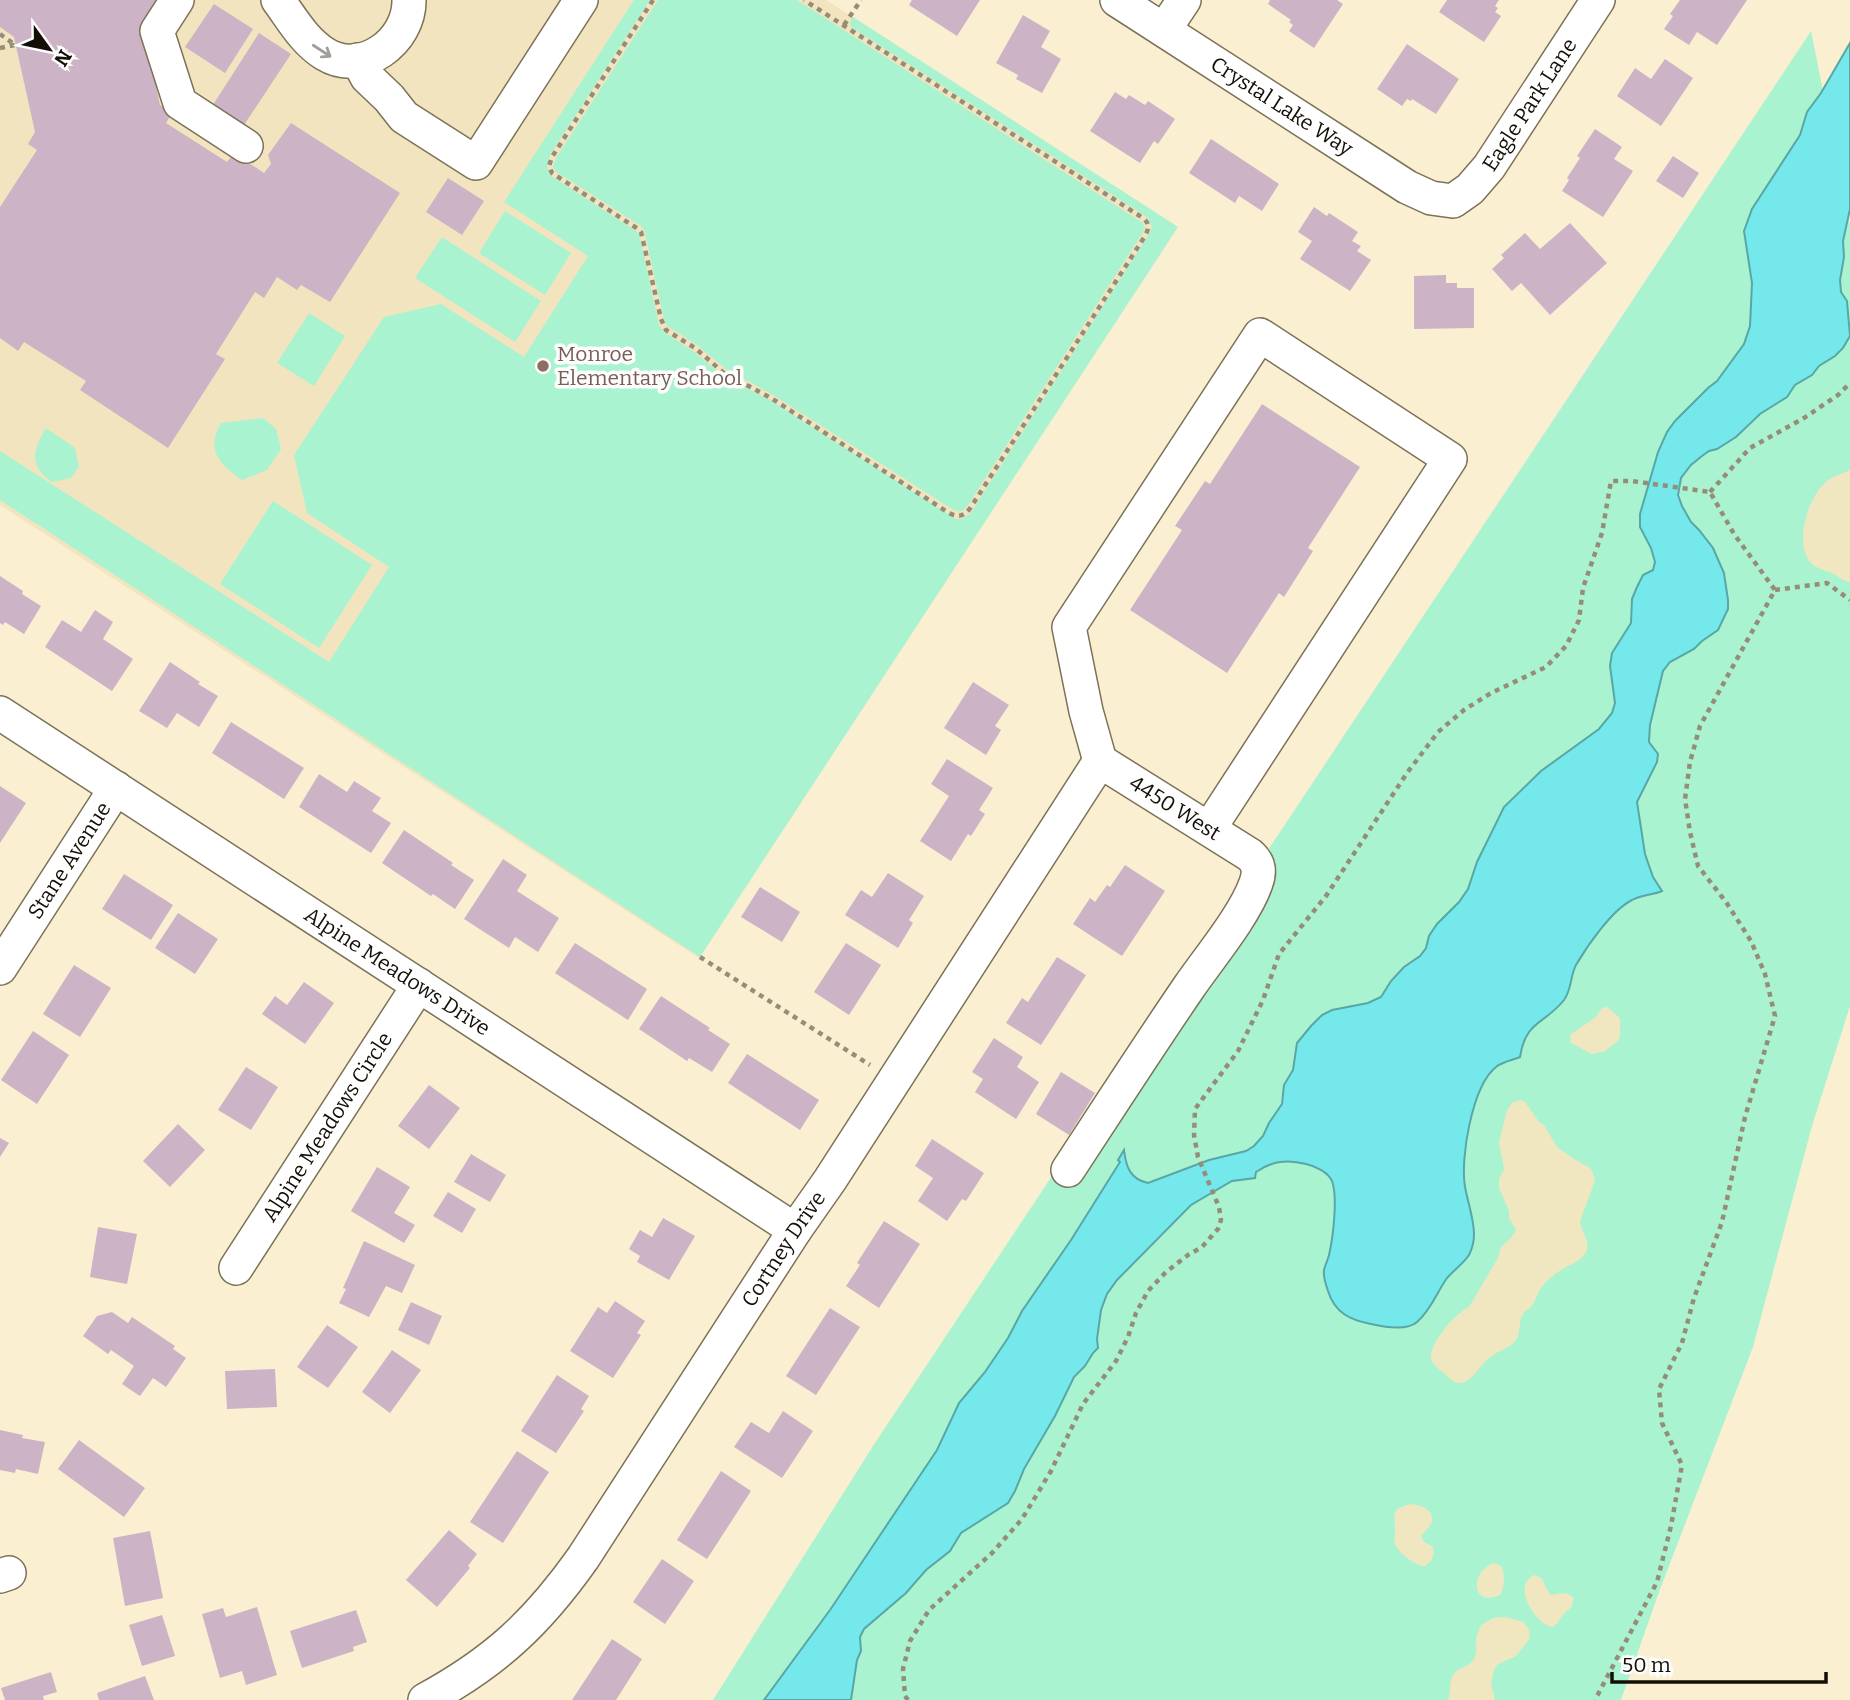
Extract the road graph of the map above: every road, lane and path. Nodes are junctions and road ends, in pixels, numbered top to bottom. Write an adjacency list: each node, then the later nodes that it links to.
1 (177, 0): 16 (street)
2 (278, 0): 15 (street, one-way to 15)
3 (409, 0): 15 (street)
4 (581, 0): 15 (street)
5 (653, 0): 11 (path)
6 (804, 0): 11 (path)
7 (861, 0): 11 (path)
8 (1117, 0): 12 (street, Crystal Lake Way)
9 (1184, 0): 12 (street)
10 (1598, 0): 17 (street, Eagle Park Lane)
11 (844, 25)
12 (1164, 30): 17 (street, Crystal Lake Way)
13 (0, 34): 14 (path)
14 (0, 48)
15 (358, 60)
16 (246, 146)
17 (1453, 201)
18 (1850, 383): 19 (path)
19 (1710, 492): 20 (path); 34 (path)
20 (1775, 590): 21 (path); 35 (path)
21 (1850, 600)
22 (0, 713): 24 (street, Alpine Meadows Drive)
23 (1100, 761): 25 (street, 4450 West); 25 (street); 31 (street, Cortney Drive)
24 (116, 788): 27 (street, Stane Avenue); 28 (street, Alpine Meadows Drive)
25 (1209, 829): 30 (street, 4450 West)
26 (700, 957): 29 (path)
27 (0, 968)
28 (419, 985): 31 (street, Alpine Meadows Drive); 32 (street, Alpine Meadows Circle)
29 (871, 1066)
30 (1068, 1170)
31 (795, 1230): 33 (street, Cortney Drive)
32 (236, 1268)
33 (425, 1700)
34 (908, 1700)
35 (1595, 1700)

